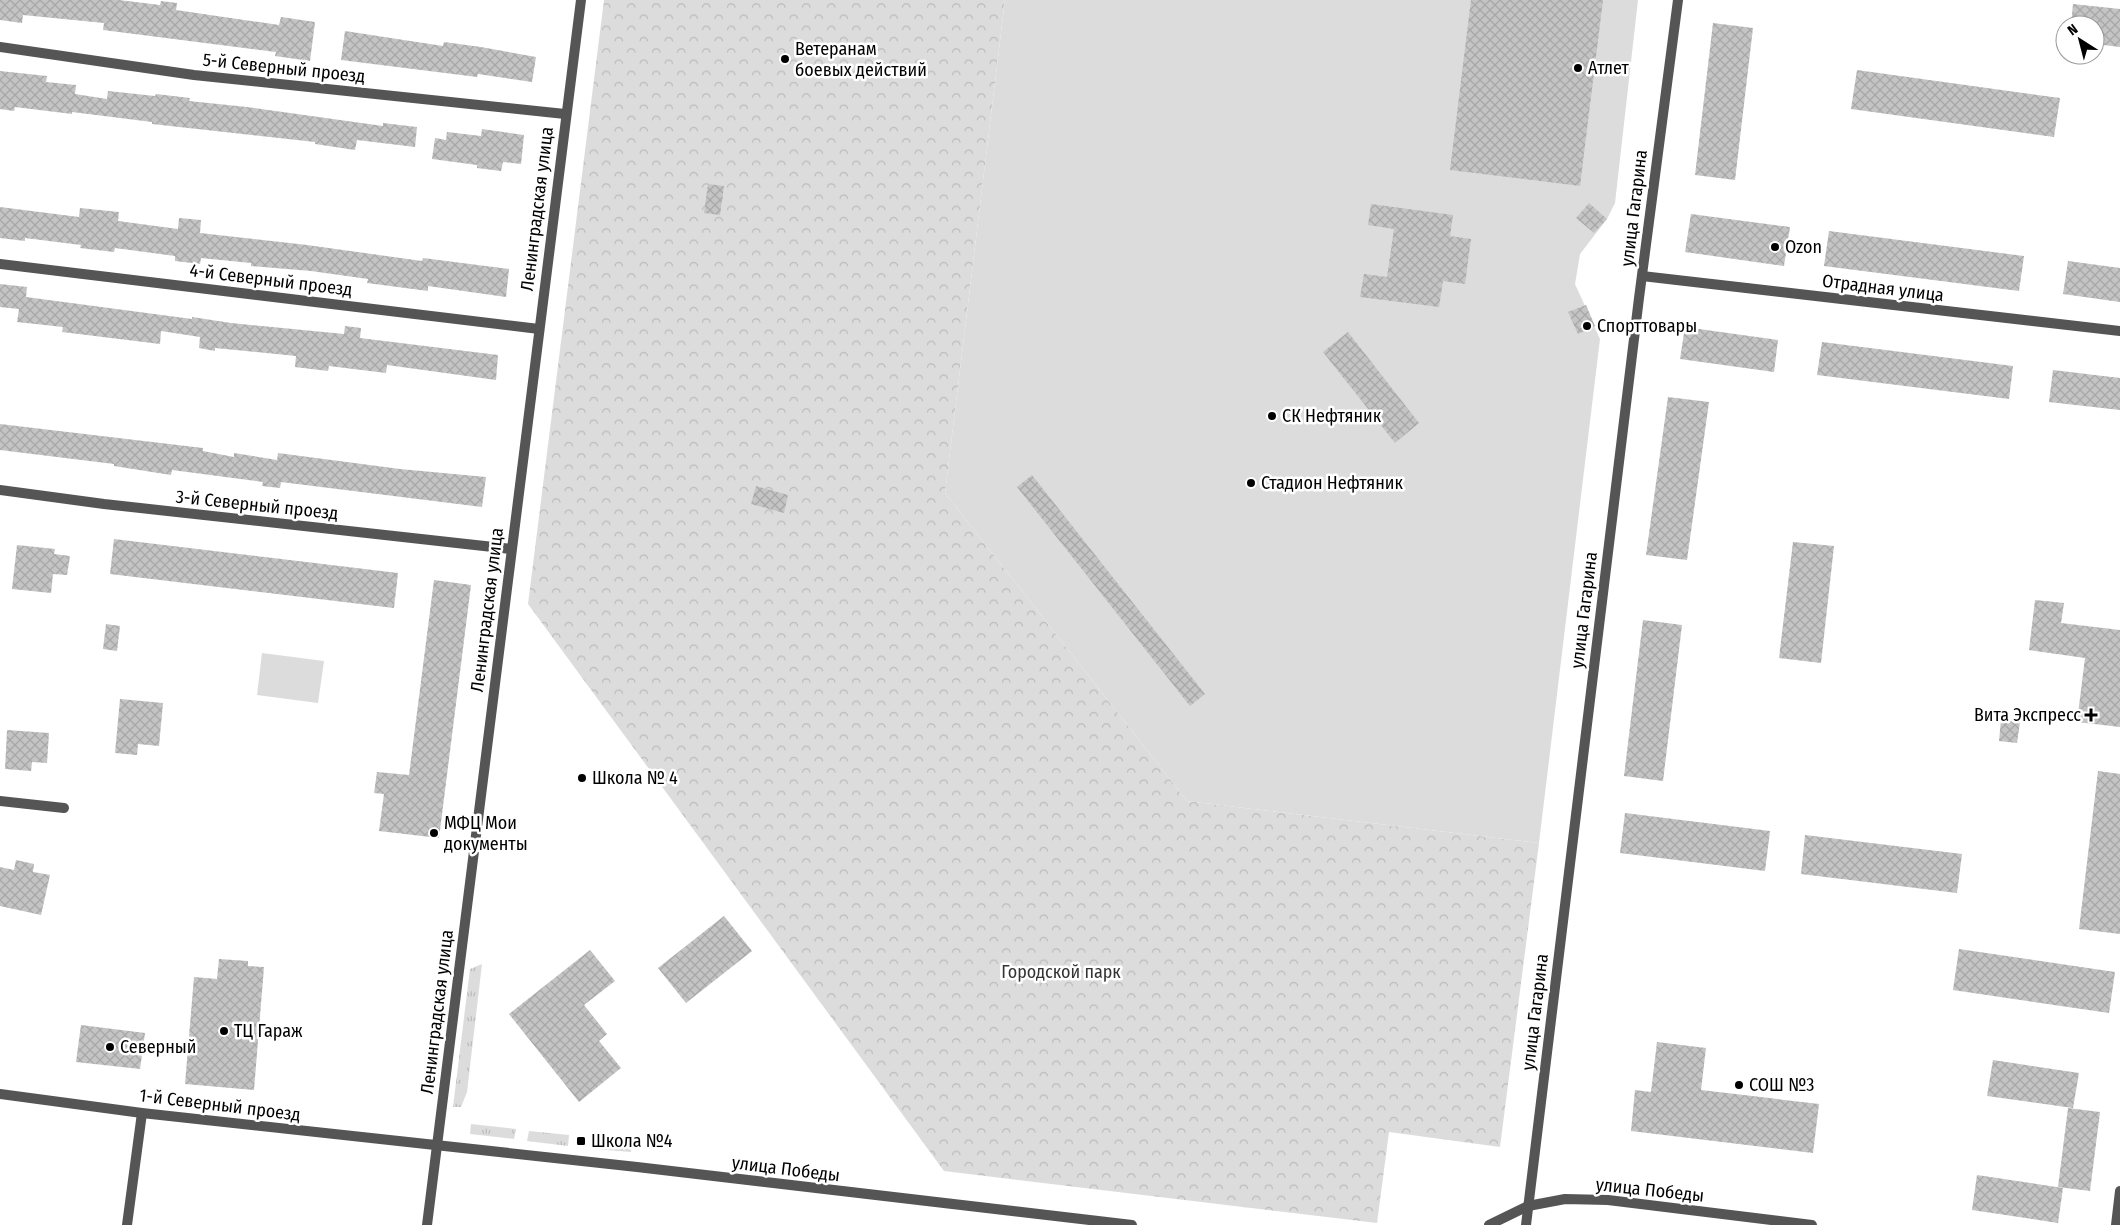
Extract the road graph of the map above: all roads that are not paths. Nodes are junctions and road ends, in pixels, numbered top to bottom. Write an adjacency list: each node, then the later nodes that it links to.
1 (580, 0): 4 (street, Ленинградская улица)
2 (1678, 0): 6 (street, улица Гагарина)
3 (0, 47): 4 (street, 5-й Северный проезд)
4 (565, 114): 7 (street, Ленинградская улица)
5 (0, 264): 7 (street, 4-й Северный проезд)
6 (1642, 276): 8 (street, Отрадная улица); 17 (street, улица Гагарина)
7 (539, 329): 10 (street, Ленинградская улица)
8 (2120, 332)
9 (0, 490): 10 (street, 3-й Северный проезд)
10 (511, 550): 15 (street, Ленинградская улица)
11 (0, 801): 12 (street)
12 (64, 808)
13 (0, 1094): 14 (street, 1-й Северный проезд)
14 (142, 1113): 15 (street, 1-й Северный проезд); 18 (street)
15 (436, 1146): 19 (street, Ленинградская улица); 20 (street, улица Победы)
16 (2120, 1191): 24 (street)
17 (1528, 1206): 21 (street, улица Победы); 22 (street, улица Гагарина); 23 (street, улица Победы)
18 (127, 1225)
19 (427, 1225)
20 (1132, 1225)
21 (1489, 1225)
22 (1526, 1225)
23 (1812, 1225)
24 (2116, 1225)

